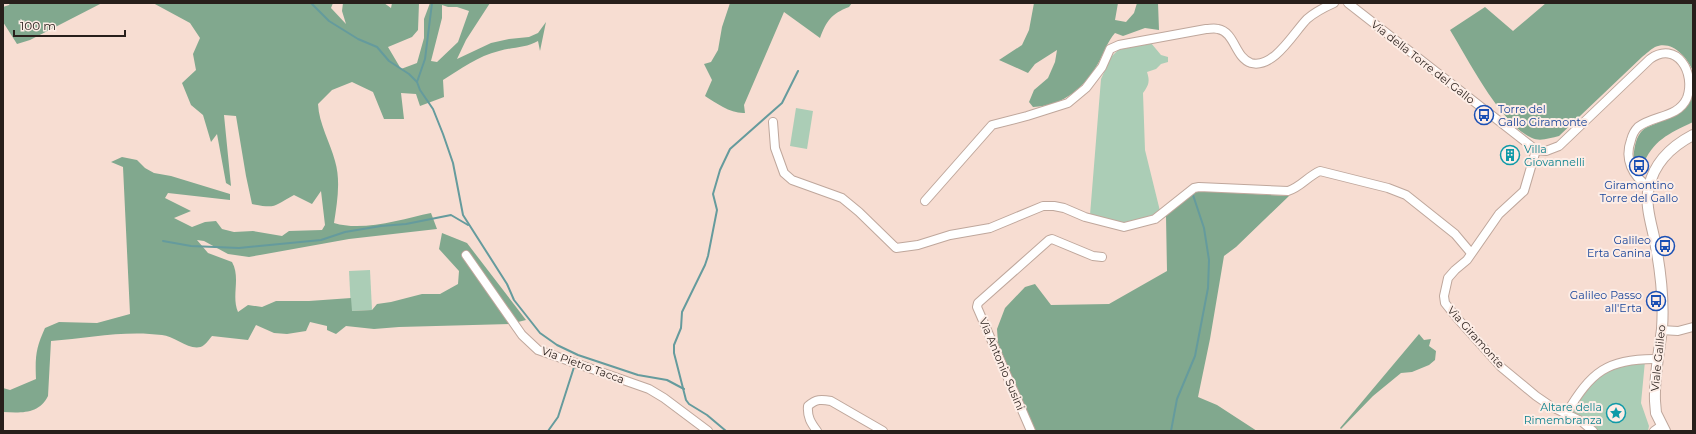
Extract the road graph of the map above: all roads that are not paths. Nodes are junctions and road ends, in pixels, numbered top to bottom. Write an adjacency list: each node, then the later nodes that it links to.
1 (1334, 3): 7 (street)
2 (1348, 3): 5 (street, Via della Torre del Gallo)
3 (773, 122): 8 (street)
4 (1693, 136): 6 (main road, Viale Galileo)
5 (1536, 150): 6 (street); 8 (street, Via Giramonte)
6 (1649, 187): 12 (main road, Viale Galileo)
7 (925, 201)
8 (1471, 252): 14 (street, Via Giramonte)
9 (466, 255): 16 (street, Via Pietro Tacca)
10 (1102, 257): 19 (street, Via Antonio Susini)
11 (1693, 327): 12 (street)
12 (1662, 330): 13 (main road, Viale Galileo)
13 (1658, 359): 14 (street); 15 (main road, Viale Galileo)
14 (1566, 414): 20 (street, Via Giramonte)
15 (1660, 429)
16 (708, 431)
17 (817, 431): 18 (street)
18 (883, 431)
19 (1031, 431)
20 (1593, 431)

